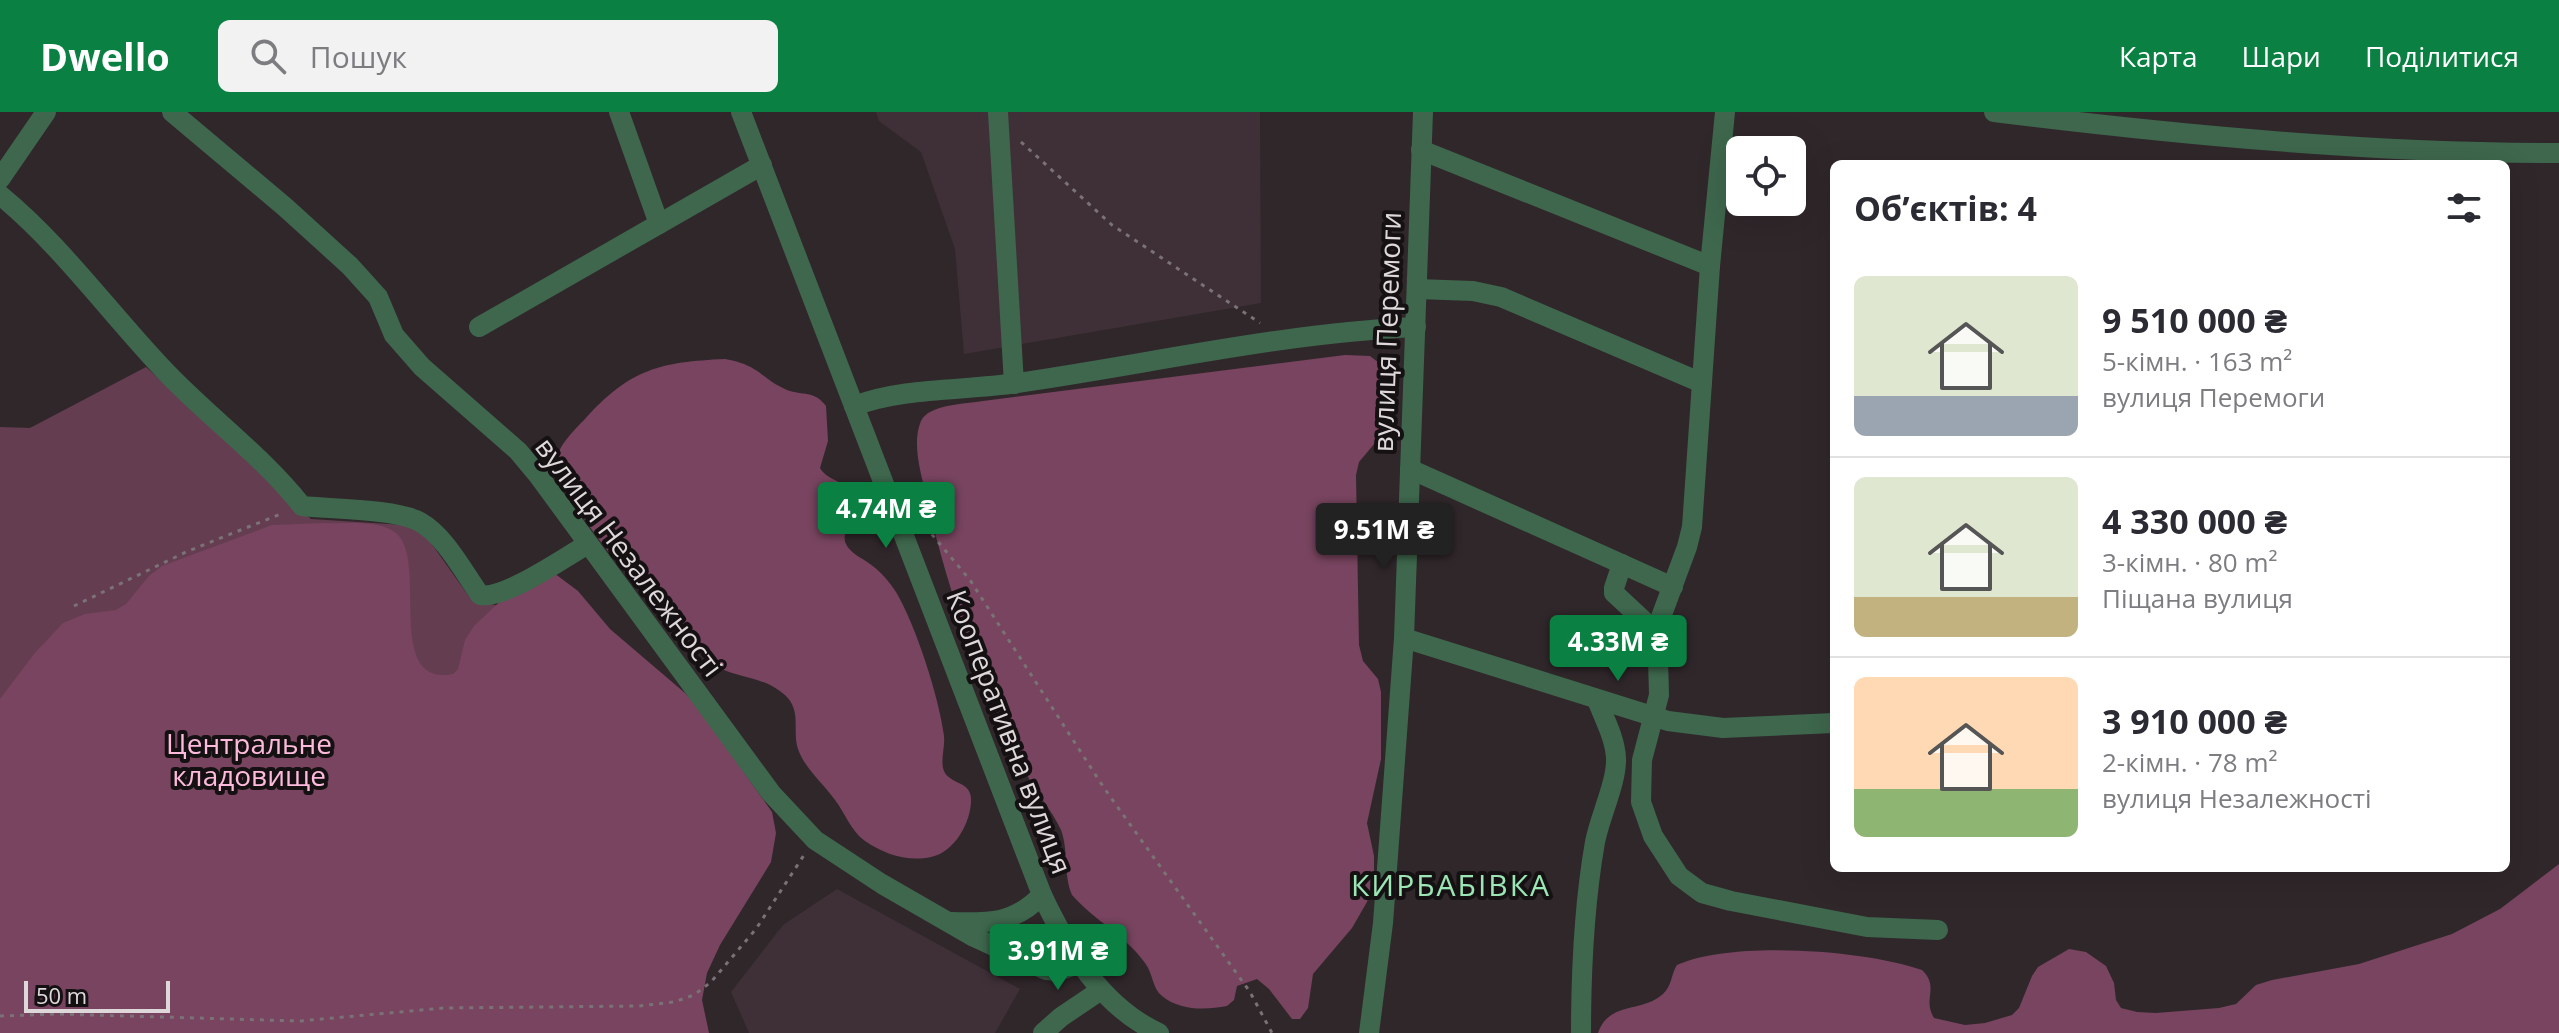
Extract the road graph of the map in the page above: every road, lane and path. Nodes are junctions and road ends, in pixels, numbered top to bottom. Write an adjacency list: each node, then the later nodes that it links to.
1 (46, 112): 13 (street)
2 (172, 112): 27 (street, вулиця Незалежності)
3 (619, 112): 15 (street)
4 (741, 112): 12 (street, Кооперативна вулиця)
5 (1423, 112): 9 (street, вулиця Перемоги)
6 (1725, 112): 16 (street)
7 (1994, 112): 11 (street)
8 (998, 115): 20 (path); 22 (street)
9 (1421, 150): 16 (street); 17 (street, вулиця Перемоги)
10 (2559, 153): 11 (street)
11 (2326, 154)
12 (762, 165): 15 (street); 23 (street, Кооперативна вулиця)
13 (0, 179)
14 (0, 195): 25 (street)
15 (659, 224): 18 (street)
16 (1710, 266): 21 (street)
17 (1417, 289): 19 (street, вулиця Перемоги); 21 (street)
18 (479, 327)
19 (1416, 327): 20 (street); 24 (street, вулиця Перемоги)
20 (1291, 340): 22 (street)
21 (1702, 383): 29 (street)
22 (1014, 384): 23 (street)
23 (854, 406): 37 (street, Кооперативна вулиця)
24 (1410, 469): 28 (street); 32 (street, вулиця Перемоги)
25 (302, 506): 27 (street); 30 (path)
26 (911, 509): 45 (path)
27 (588, 544): 36 (street, вулиця Незалежності)
28 (1622, 564): 29 (street); 31 (street)
29 (1673, 587): 31 (street)
30 (74, 606)
31 (1654, 636): 34 (street)
32 (1404, 638): 33 (street); 46 (street, вулиця Перемоги)
33 (1597, 700): 34 (street); 47 (street)
34 (1654, 717): 35 (street); 39 (street)
35 (1830, 723)
36 (815, 840): 38 (street, вулиця Незалежності); 42 (path)
37 (1042, 895): 38 (street); 40 (street, Кооперативна вулиця)
38 (947, 922): 40 (street, вулиця Незалежності)
39 (1938, 930)
40 (1080, 963): 41 (street, Кооперативна вулиця)
41 (1101, 990): 43 (street); 44 (street, Кооперативна вулиця)
42 (0, 1016)
43 (1043, 1033)
44 (1159, 1033)
45 (1272, 1033)
46 (1369, 1033)
47 (1581, 1033)

